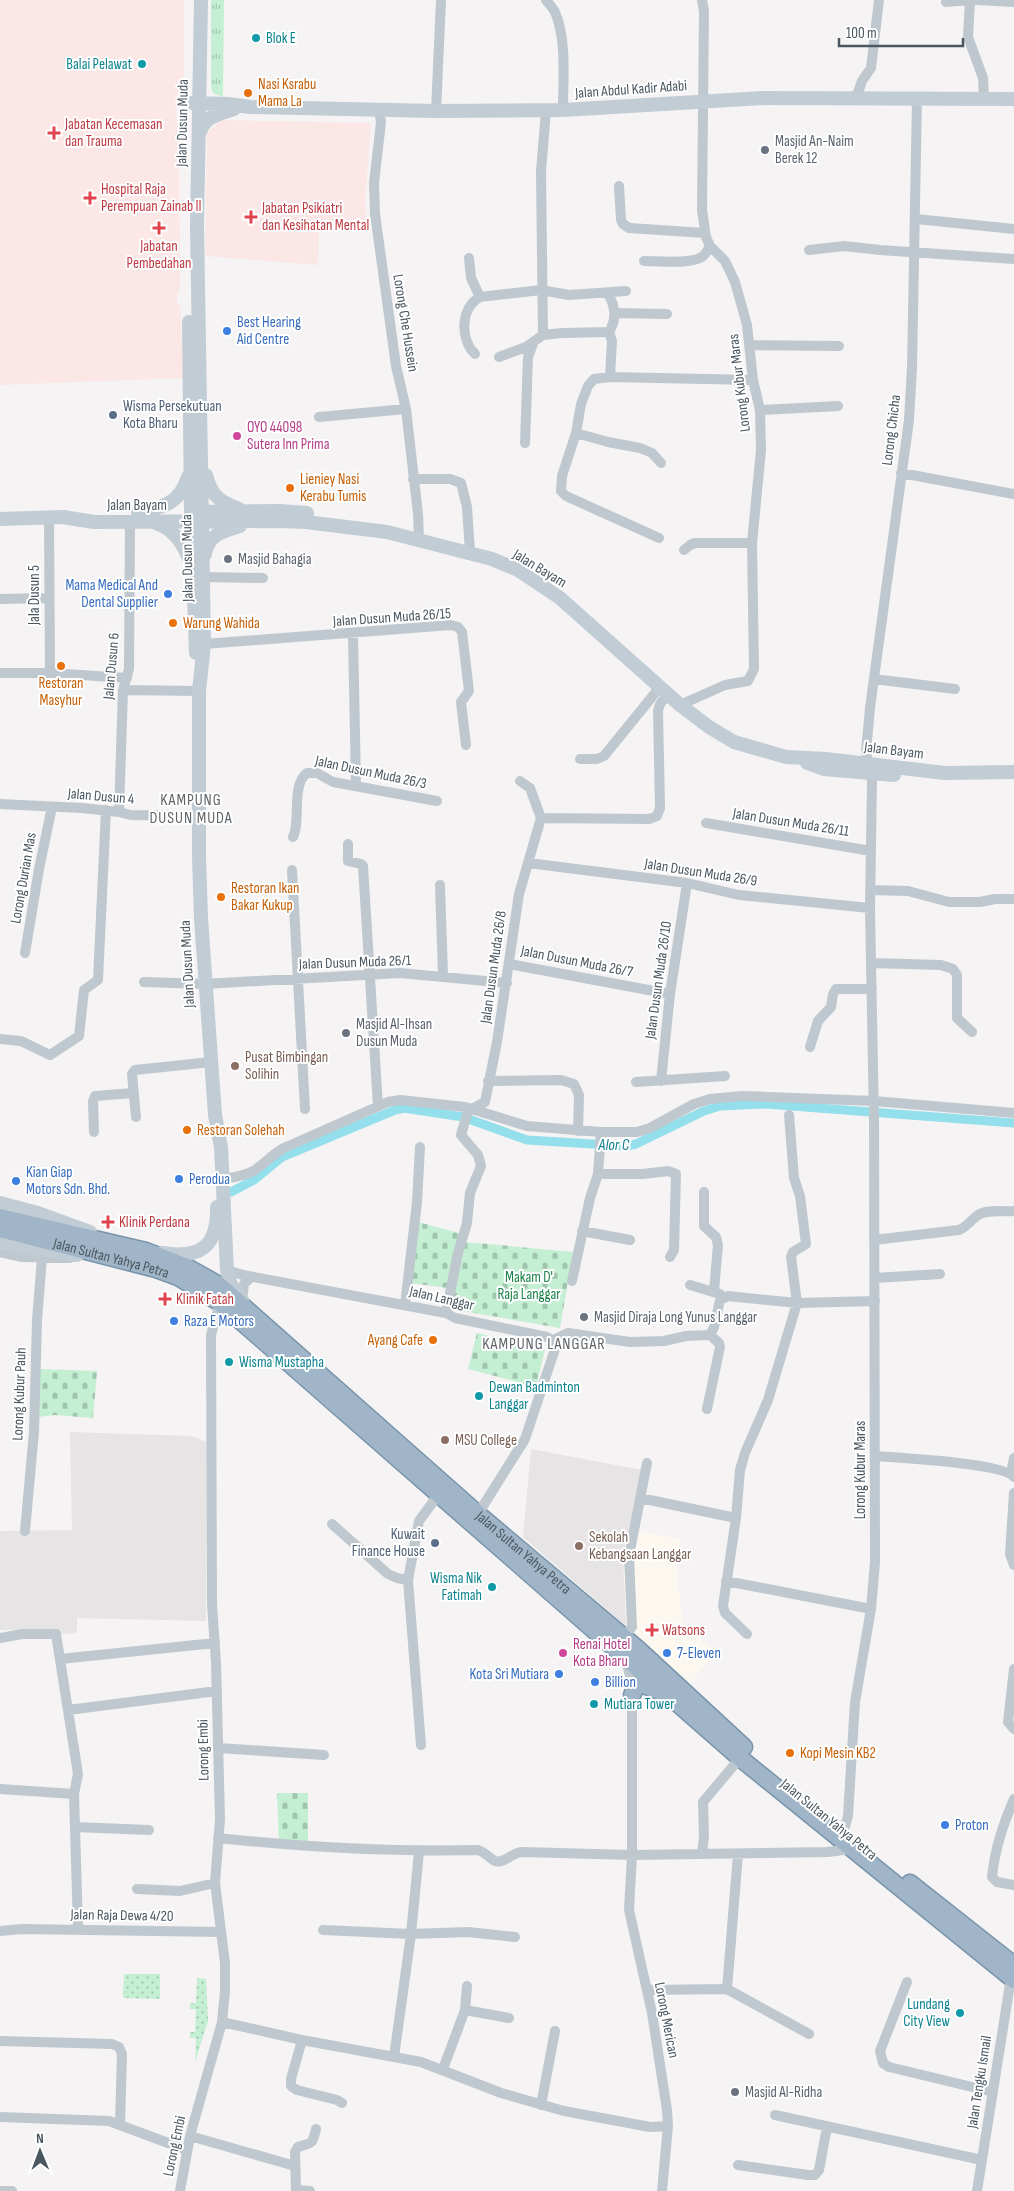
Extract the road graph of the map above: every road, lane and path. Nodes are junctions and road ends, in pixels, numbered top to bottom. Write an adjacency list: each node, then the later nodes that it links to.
1 (194, 0): 17 (main road)
2 (201, 0): 11 (main road, Jalan Dusun Muda)
3 (441, 0): 22 (street)
4 (546, 0): 21 (street)
5 (879, 0): 12 (street)
6 (970, 0): 8 (street); 14 (street)
7 (977, 0): 9 (street)
8 (946, 2)
9 (1014, 2)
10 (703, 3): 16 (street, Lorong Kubur Maras)
11 (200, 63): 17 (main road, Jalan Dusun Muda); 18 (main road)
12 (856, 98): 13 (main road, Jalan Abdul Kadir Adabi); 16 (main road, Jalan Abdul Kadir Adabi)
13 (917, 98): 14 (main road, Jalan Abdul Kadir Adabi); 25 (street, Lorong Chicha)
14 (984, 99): 15 (main road, Jalan Abdul Kadir Adabi)
15 (1014, 100)
16 (704, 105): 21 (main road, Jalan Abdul Kadir Adabi); 27 (street, Lorong Kubur Maras)
17 (195, 106): 18 (main road, Jalan Abdul Kadir Adabi); 23 (main road, Jalan Dusun Muda); 55 (main road)
18 (231, 106): 19 (main road, Jalan Abdul Kadir Adabi); 23 (main road)
19 (379, 110): 22 (main road, Jalan Abdul Kadir Adabi); 50 (street, Lorong Che Hussein)
20 (546, 110): 21 (main road, Jalan Abdul Kadir Adabi); 22 (main road, Jalan Abdul Kadir Adabi); 34 (street)
21 (563, 110)
22 (436, 111)
23 (198, 141): 55 (main road, Jalan Dusun Muda)
24 (619, 186): 27 (street)
25 (916, 219): 26 (street); 30 (street, Lorong Chicha)
26 (1014, 229)
27 (705, 234): 28 (street, Lorong Kubur Maras)
28 (710, 246): 33 (street); 43 (street, Lorong Kubur Maras)
29 (809, 250): 30 (street)
30 (915, 252): 32 (street); 57 (street, Lorong Chicha)
31 (468, 258): 37 (street)
32 (1014, 259)
33 (644, 261)
34 (541, 290): 36 (street); 37 (street); 41 (street)
35 (626, 291): 36 (street)
36 (608, 294): 38 (street)
37 (480, 297): 45 (street)
38 (615, 313): 39 (street); 40 (street)
39 (667, 314)
40 (609, 332): 41 (street); 47 (street)
41 (543, 335): 42 (street)
42 (534, 341): 46 (street); 54 (street)
43 (750, 345): 44 (street); 48 (street, Lorong Kubur Maras)
44 (839, 346)
45 (475, 354)
46 (499, 358)
47 (610, 377): 48 (street); 53 (street)
48 (753, 380): 51 (street, Lorong Kubur Maras)
49 (838, 406): 51 (street)
50 (406, 409): 52 (street); 58 (street, Lorong Che Hussein)
51 (760, 410): 70 (street, Lorong Kubur Maras)
52 (319, 417)
53 (576, 433): 56 (street); 68 (street)
54 (525, 443)
55 (196, 458): 60 (main road); 61 (main road); 63 (main road)
56 (661, 463)
57 (901, 473): 59 (street); 82 (street, Lorong Chicha)
58 (414, 479): 69 (street, Lorong Che Hussein); 72 (street)
59 (1014, 494)
60 (243, 511): 61 (main road); 67 (main road)
61 (197, 516): 63 (main road); 65 (main road, Jalan Bayam); 66 (main road, Jalan Bayam); 73 (main road)
62 (49, 517): 63 (main road); 64 (main road); 75 (street, Jala Dusun 5)
63 (134, 517): 66 (main road, Jalan Bayam); 81 (street, Jalan Dusun 6)
64 (0, 519)
65 (260, 521): 67 (main road, Jalan Bayam); 73 (main road)
66 (152, 522): 73 (main road)
67 (386, 532): 69 (main road, Jalan Bayam)
68 (659, 538)
69 (419, 540): 72 (main road, Jalan Bayam)
70 (752, 543): 71 (street); 87 (street, Lorong Kubur Maras)
71 (684, 550)
72 (470, 552): 86 (main road, Jalan Bayam)
73 (200, 572): 74 (street); 78 (main road, Jalan Dusun Muda); 85 (main road)
74 (263, 578)
75 (50, 598): 76 (street); 80 (street, Jala Dusun 5)
76 (0, 599)
77 (353, 634): 78 (street, Jalan Dusun Muda 26/15); 88 (street, Jalan Dusun Muda 26/15); 93 (street)
78 (204, 644): 85 (main road, Jalan Dusun Muda)
79 (0, 673): 80 (street)
80 (50, 673): 81 (street)
81 (127, 678): 84 (street, Jalan Dusun 6)
82 (874, 679): 83 (street); 90 (street, Lorong Chicha)
83 (956, 689)
84 (124, 690): 85 (street); 98 (street, Jalan Dusun 6)
85 (199, 691): 99 (main road, Jalan Dusun Muda)
86 (664, 691): 87 (main road, Jalan Bayam); 89 (street); 100 (street)
87 (680, 705): 90 (main road, Jalan Bayam)
88 (466, 745)
89 (580, 759)
90 (869, 768): 91 (main road, Jalan Bayam); 104 (street, Lorong Chicha)
91 (1014, 772)
92 (520, 781): 100 (street)
93 (356, 786): 94 (street, Jalan Dusun Muda 26/3); 102 (street, Jalan Dusun Muda 26/3)
94 (436, 801)
95 (0, 804): 96 (street, Jalan Dusun 4)
96 (52, 808): 97 (street, Jalan Dusun 4); 112 (street, Lorong Durian Mas)
97 (106, 810): 98 (street, Jalan Dusun 4); 124 (street)
98 (119, 812): 99 (street, Jalan Dusun 4)
99 (198, 816): 120 (main road, Jalan Dusun Muda)
100 (541, 818): 105 (street, Jalan Dusun Muda 26/8)
101 (706, 824): 104 (street, Jalan Dusun Muda 26/11)
102 (293, 837)
103 (348, 844): 115 (street)
104 (871, 851): 109 (street, Lorong Chicha)
105 (528, 863): 107 (street, Jalan Dusun Muda 26/9); 114 (street, Jalan Dusun Muda 26/8)
106 (292, 870): 117 (street)
107 (687, 883): 111 (street, Jalan Dusun Muda 26/9); 122 (street, Jalan Dusun Muda 26/10)
108 (440, 885): 116 (street)
109 (870, 890): 110 (street); 111 (street, Lorong Chicha)
110 (1013, 898)
111 (870, 908): 113 (street, Lorong Chicha)
112 (25, 953)
113 (871, 963): 121 (street, Lorong Kubur Maras); 123 (street)
114 (509, 964): 119 (street, Jalan Dusun Muda 26/8); 122 (street, Jalan Dusun Muda 26/7)
115 (370, 974): 116 (street, Jalan Dusun Muda 26/1); 117 (street, Jalan Dusun Muda 26/1); 133 (street)
116 (443, 976): 119 (street, Jalan Dusun Muda 26/1)
117 (298, 979): 120 (street, Jalan Dusun Muda 26/1); 134 (street)
118 (144, 982): 120 (street, Jalan Dusun Muda 26/1)
119 (507, 983): 128 (street, Jalan Dusun Muda 26/8)
120 (204, 984): 126 (main road, Jalan Dusun Muda)
121 (872, 989): 125 (street); 132 (street, Lorong Kubur Maras)
122 (670, 994): 129 (street, Jalan Dusun Muda 26/10)
123 (972, 1032)
124 (0, 1039)
125 (810, 1047)
126 (211, 1062): 131 (street); 137 (main road, Jalan Dusun Muda)
127 (725, 1076): 129 (street)
128 (488, 1081): 135 (street, Jalan Dusun Muda 26/8); 140 (street)
129 (660, 1081): 130 (street)
130 (636, 1082)
131 (134, 1093): 139 (street); 141 (street)
132 (874, 1104): 136 (street); 142 (street); 154 (street, Lorong Kubur Maras)
133 (378, 1106): 135 (street); 145 (street)
134 (304, 1109)
135 (470, 1111): 140 (street); 175 (street)
136 (1014, 1113)
137 (215, 1115): 145 (main road, Jalan Dusun Muda); 156 (main road, Jalan Dusun Muda)
138 (789, 1115): 173 (street)
139 (136, 1117)
140 (578, 1131): 142 (street)
141 (94, 1132)
142 (601, 1135): 144 (street)
143 (420, 1147): 174 (street)
144 (598, 1174): 152 (street); 160 (street)
145 (224, 1179): 162 (main road, Jalan Dusun Muda)
146 (704, 1192): 168 (street)
147 (0, 1203): 156 (main road, Jalan Sultan Yahya Petra)
148 (1014, 1211): 154 (street)
149 (0, 1217): 151 (highway)
150 (0, 1229): 151 (highway)
151 (29, 1229): 156 (highway); 159 (highway)
152 (582, 1231): 153 (street); 166 (street)
153 (630, 1240)
154 (874, 1240): 165 (street, Lorong Kubur Maras)
155 (0, 1242): 158 (main road, Jalan Sultan Yahya Petra)
156 (141, 1250): 176 (highway, Jalan Sultan Yahya Petra)
157 (0, 1252): 161 (street)
158 (96, 1256): 159 (main road, Jalan Sultan Yahya Petra); 161 (street)
159 (113, 1257): 172 (highway, Jalan Sultan Yahya Petra)
160 (670, 1257)
161 (42, 1258): 190 (street, Lorong Kubur Pauh)
162 (227, 1270): 164 (street, Jalan Langgar); 170 (main road, Jalan Dusun Muda)
163 (940, 1274): 165 (street)
164 (251, 1277): 170 (street); 174 (street, Jalan Langgar)
165 (875, 1278): 171 (street, Lorong Kubur Maras)
166 (572, 1281)
167 (690, 1285): 168 (street)
168 (714, 1291): 169 (street)
169 (724, 1296): 173 (street); 177 (street)
170 (242, 1300): 176 (main road, Jalan Dusun Muda)
171 (875, 1301): 173 (street); 180 (street, Lorong Kubur Maras)
172 (220, 1303): 185 (highway, Jalan Sultan Yahya Petra); 199 (street, Lorong Embi)
173 (796, 1303): 188 (street)
174 (405, 1305): 175 (street, Jalan Langgar)
175 (446, 1313): 178 (street, Jalan Langgar)
176 (256, 1318): 187 (highway, Jalan Sultan Yahya Petra)
177 (710, 1335): 178 (street); 179 (street)
178 (553, 1340): 187 (street)
179 (708, 1409)
180 (875, 1456): 183 (street); 195 (street, Lorong Kubur Maras)
181 (1014, 1458): 183 (street)
182 (647, 1463): 186 (street)
183 (1012, 1475)
184 (1014, 1492): 191 (street)
185 (438, 1495): 193 (street); 201 (highway, Jalan Sultan Yahya Petra)
186 (640, 1498): 188 (street); 197 (street)
187 (478, 1514): 197 (highway, Jalan Sultan Yahya Petra)
188 (736, 1518): 194 (street)
189 (332, 1524): 193 (street)
190 (25, 1531)
191 (1012, 1540): 192 (street)
192 (1014, 1565)
193 (408, 1580): 208 (street)
194 (726, 1581): 195 (street); 196 (street)
195 (871, 1609): 217 (street, Lorong Kubur Maras)
196 (747, 1634)
197 (624, 1637): 201 (highway, Jalan Sultan Yahya Petra)
198 (0, 1638): 200 (street)
199 (215, 1643): 200 (street); 203 (street, Lorong Embi)
200 (60, 1659): 206 (street)
201 (633, 1659): 204 (highway, Jalan Sultan Yahya Petra); 205 (street, Lorong Merican); 217 (highway, Jalan Sultan Yahya Petra)
202 (1014, 1669): 207 (street)
203 (217, 1691): 206 (street); 209 (street, Lorong Embi)
204 (666, 1694): 205 (highway); 211 (highway, Jalan Sultan Yahya Petra)
205 (632, 1695): 223 (street, Lorong Merican)
206 (68, 1710): 213 (street)
207 (1014, 1729)
208 (421, 1745)
209 (218, 1748): 210 (street); 218 (street, Lorong Embi)
210 (324, 1755)
211 (740, 1758): 219 (highway, Jalan Sultan Yahya Petra); 221 (street)
212 (0, 1789): 213 (street)
213 (74, 1794): 215 (street)
214 (1014, 1799): 225 (street)
215 (75, 1827): 216 (street); 229 (street)
216 (149, 1830)
217 (844, 1830): 235 (highway, Jalan Sultan Yahya Petra)
218 (218, 1838): 220 (street); 224 (street, Lorong Embi)
219 (850, 1849): 222 (street); 235 (highway, Jalan Sultan Yahya Petra)
220 (419, 1852): 223 (street); 233 (street)
221 (702, 1854): 222 (street); 223 (street)
222 (738, 1854): 238 (street)
223 (632, 1856): 239 (street, Lorong Merican)
224 (215, 1884): 226 (street); 232 (street, Lorong Embi)
225 (1014, 1885)
226 (136, 1888)
227 (0, 1925): 228 (street, Jalan Raja Dewa 4/20)
228 (22, 1928): 229 (street, Jalan Raja Dewa 4/20); 231 (street, Jalan Raja Dewa 4/20)
229 (78, 1930): 232 (street, Jalan Raja Dewa 4/20)
230 (323, 1930): 233 (street)
231 (0, 1931)
232 (221, 1932): 242 (street, Lorong Embi)
233 (411, 1934): 234 (street); 247 (street)
234 (515, 1937)
235 (1012, 1967): 249 (street, Jalan Tengku Ismail)
236 (907, 1982): 249 (street)
237 (467, 1986): 240 (street)
238 (727, 1989): 239 (street); 244 (street)
239 (647, 1990): 255 (street, Lorong Merican)
240 (465, 2010): 241 (street); 248 (street)
241 (509, 2018)
242 (222, 2022): 245 (street); 258 (street, Lorong Embi)
243 (555, 2031): 251 (street)
244 (810, 2034)
245 (302, 2040): 247 (street); 250 (street)
246 (0, 2041): 254 (street)
247 (394, 2057): 248 (street)
248 (443, 2069): 251 (street)
249 (993, 2092): 260 (street, Jalan Tengku Ismail)
250 (342, 2103)
251 (541, 2105): 255 (street)
252 (775, 2115): 256 (street)
253 (0, 2117): 254 (street)
254 (120, 2125): 259 (street)
255 (668, 2126): 268 (street, Lorong Merican)
256 (827, 2126): 260 (street); 261 (street)
257 (316, 2129): 262 (street)
258 (190, 2136): 259 (street, Lorong Embi); 262 (street)
259 (187, 2150): 265 (street, Lorong Embi)
260 (982, 2160): 269 (street, Jalan Tengku Ismail)
261 (738, 2165)
262 (295, 2166): 266 (street)
263 (0, 2191): 264 (street)
264 (12, 2191)
265 (180, 2191)
266 (296, 2191): 267 (street)
267 (310, 2191)
268 (662, 2191)
269 (977, 2191)

